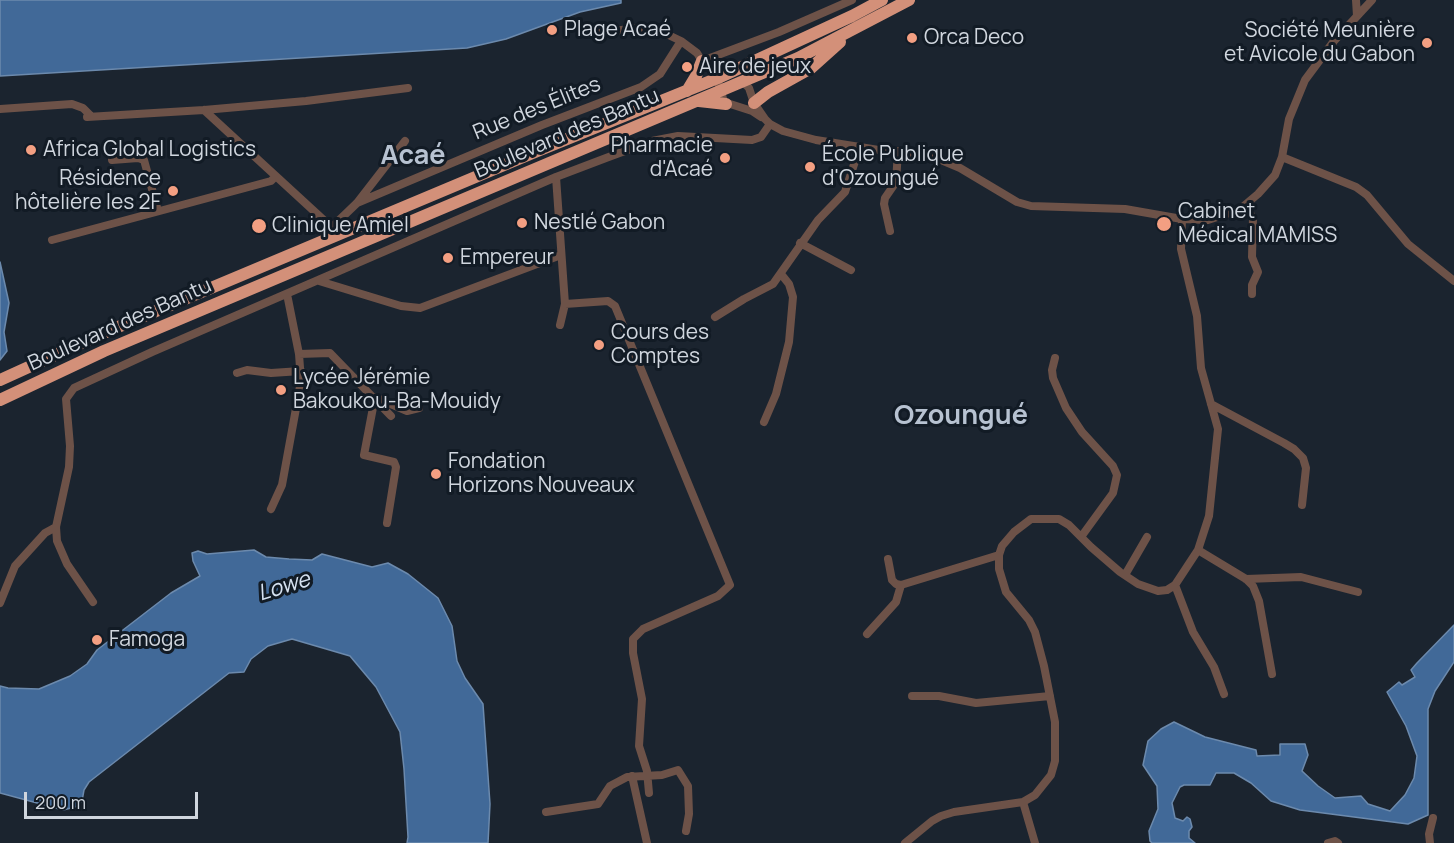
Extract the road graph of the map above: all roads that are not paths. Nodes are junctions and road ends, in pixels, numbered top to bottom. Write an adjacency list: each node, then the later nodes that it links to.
1 (852, 0): 10 (street)
2 (882, 0): 11 (highway, Boulevard des Bantu)
3 (909, 0): 7 (highway, Boulevard des Bantu)
4 (1356, 0): 6 (street)
5 (1372, 0): 6 (street)
6 (1356, 17): 25 (street)
7 (853, 30): 13 (highway, Boulevard des Bantu); 18 (highway)
8 (590, 34): 9 (street)
9 (681, 41): 10 (street); 29 (street, Rue des Élites)
10 (707, 59): 11 (street); 12 (street); 16 (highway)
11 (732, 72): 12 (highway, Boulevard des Bantu); 13 (street)
12 (718, 78): 15 (street); 16 (highway, Boulevard des Bantu)
13 (743, 82): 15 (highway, Boulevard des Bantu); 18 (street)
14 (408, 88): 20 (street)
15 (721, 91): 16 (highway, Boulevard des Bantu); 17 (street)
16 (691, 96): 17 (highway); 33 (highway, Boulevard des Bantu); 53 (highway, Boulevard des Bantu)
17 (726, 104): 21 (street)
18 (754, 104): 21 (street)
19 (0, 110): 20 (street)
20 (204, 110): 27 (street)
21 (768, 122): 23 (street); 28 (street)
22 (405, 141): 29 (street)
23 (860, 146): 24 (street); 36 (street)
24 (898, 151): 32 (street); 34 (street)
25 (1282, 157): 30 (street); 41 (street)
26 (112, 160): 31 (street)
27 (276, 177): 31 (street); 33 (street)
28 (556, 177): 37 (street); 40 (street)
29 (357, 203): 33 (street)
30 (1245, 206): 32 (street); 43 (street)
31 (158, 211): 35 (street)
32 (1182, 219): 54 (street)
33 (336, 231): 51 (highway, Boulevard des Bantu)
34 (890, 231)
35 (52, 240)
36 (800, 243): 38 (street); 39 (street)
37 (561, 255): 40 (street); 44 (street)
38 (851, 270)
39 (782, 274): 45 (street); 57 (street)
40 (319, 281): 42 (street)
41 (1454, 281)
42 (287, 294): 47 (street); 61 (street)
43 (1252, 294)
44 (565, 304): 46 (street); 80 (street)
45 (715, 317)
46 (560, 325)
47 (299, 354): 49 (street); 52 (street)
48 (1055, 358): 62 (street)
49 (302, 371): 50 (street); 59 (street)
50 (237, 373)
51 (1, 380)
52 (375, 397): 55 (street); 56 (street); 60 (street)
53 (3, 399)
54 (1210, 403): 58 (street); 64 (street)
55 (418, 408)
56 (391, 416)
57 (764, 422)
58 (1302, 505)
59 (271, 509)
60 (387, 523)
61 (56, 527): 72 (street); 73 (street)
62 (1081, 537): 65 (street); 67 (street)
63 (1147, 537): 67 (street)
64 (1198, 550): 68 (street); 70 (street)
65 (999, 555): 69 (street); 78 (street)
66 (888, 559): 69 (street)
67 (1125, 575): 70 (street)
68 (1246, 579): 71 (street); 75 (street)
69 (901, 585): 74 (street)
70 (1175, 585): 76 (street)
71 (1358, 592)
72 (93, 602)
73 (0, 603)
74 (867, 634)
75 (1272, 674)
76 (1224, 694)
77 (912, 696): 78 (street)
78 (1050, 696): 82 (street)
79 (632, 776): 80 (street); 83 (street); 86 (street)
80 (648, 776): 81 (street); 85 (street)
81 (649, 793)
82 (1023, 802): 87 (street); 88 (street)
83 (546, 812)
84 (1433, 818): 91 (street)
85 (686, 831)
86 (646, 843)
87 (904, 843)
88 (1035, 843)
89 (1328, 843): 90 (street)
90 (1338, 843)
91 (1430, 843)

